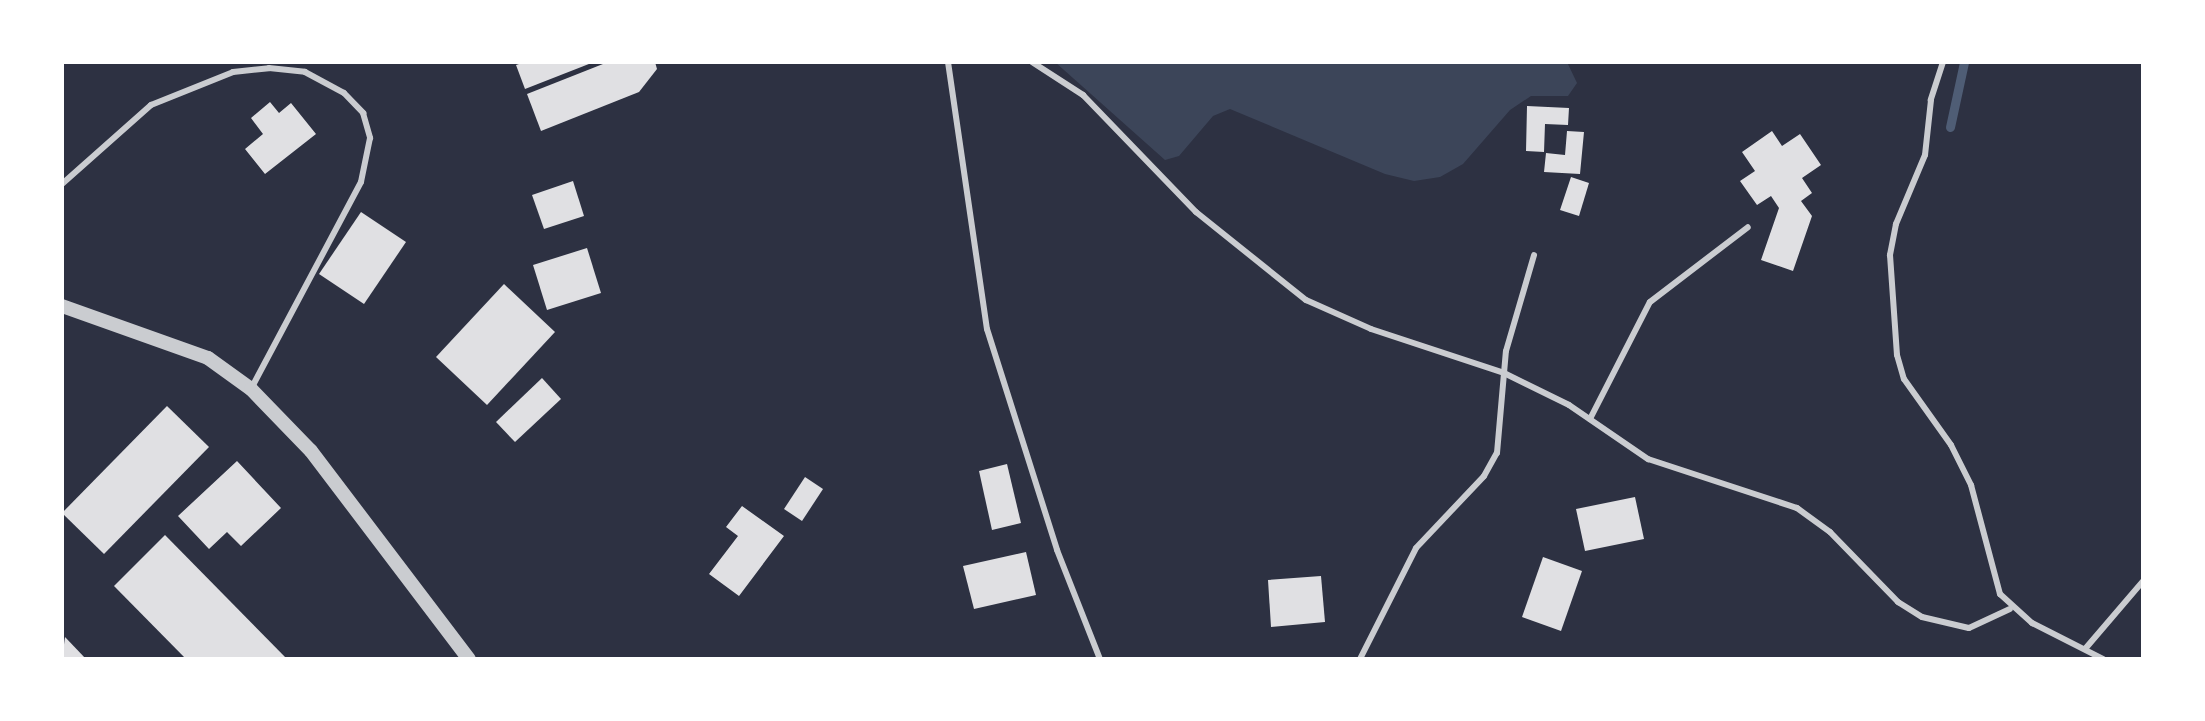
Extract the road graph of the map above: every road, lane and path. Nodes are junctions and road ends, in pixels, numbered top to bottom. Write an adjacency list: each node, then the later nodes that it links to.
1 (948, 62): 15 (lane)
2 (1032, 62): 8 (lane)
3 (1943, 62): 12 (lane)
4 (62, 184): 9 (lane)
5 (1748, 227): 10 (lane)
6 (1534, 255): 8 (lane)
7 (62, 306): 9 (street)
8 (1504, 373): 10 (lane); 16 (lane)
9 (251, 389): 14 (street)
10 (1590, 419): 12 (lane)
11 (2143, 581): 13 (lane)
12 (2010, 609): 13 (lane)
13 (2085, 649): 17 (lane)
14 (469, 659)
15 (1100, 659)
16 (1360, 659)
17 (2103, 659)

